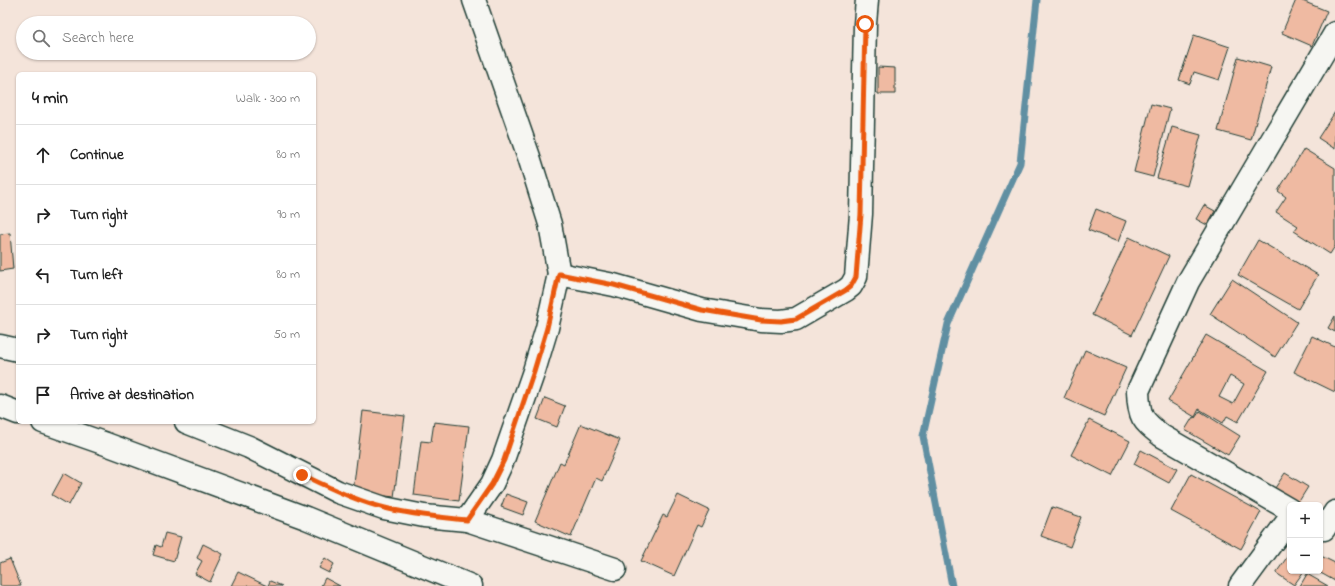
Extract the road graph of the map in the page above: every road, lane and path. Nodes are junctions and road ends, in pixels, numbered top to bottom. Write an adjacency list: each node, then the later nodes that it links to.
1 (474, 0): 4 (street)
2 (867, 0): 4 (street)
3 (1335, 34): 11 (street)
4 (559, 274): 12 (street)
5 (0, 346): 6 (street)
6 (16, 350)
7 (0, 406): 8 (street)
8 (16, 412)
9 (48, 424): 15 (street)
10 (191, 424): 12 (street)
11 (1287, 508)
12 (467, 520): 14 (street)
13 (1287, 522): 16 (street)
14 (615, 569)
15 (471, 586)
16 (1240, 586)

